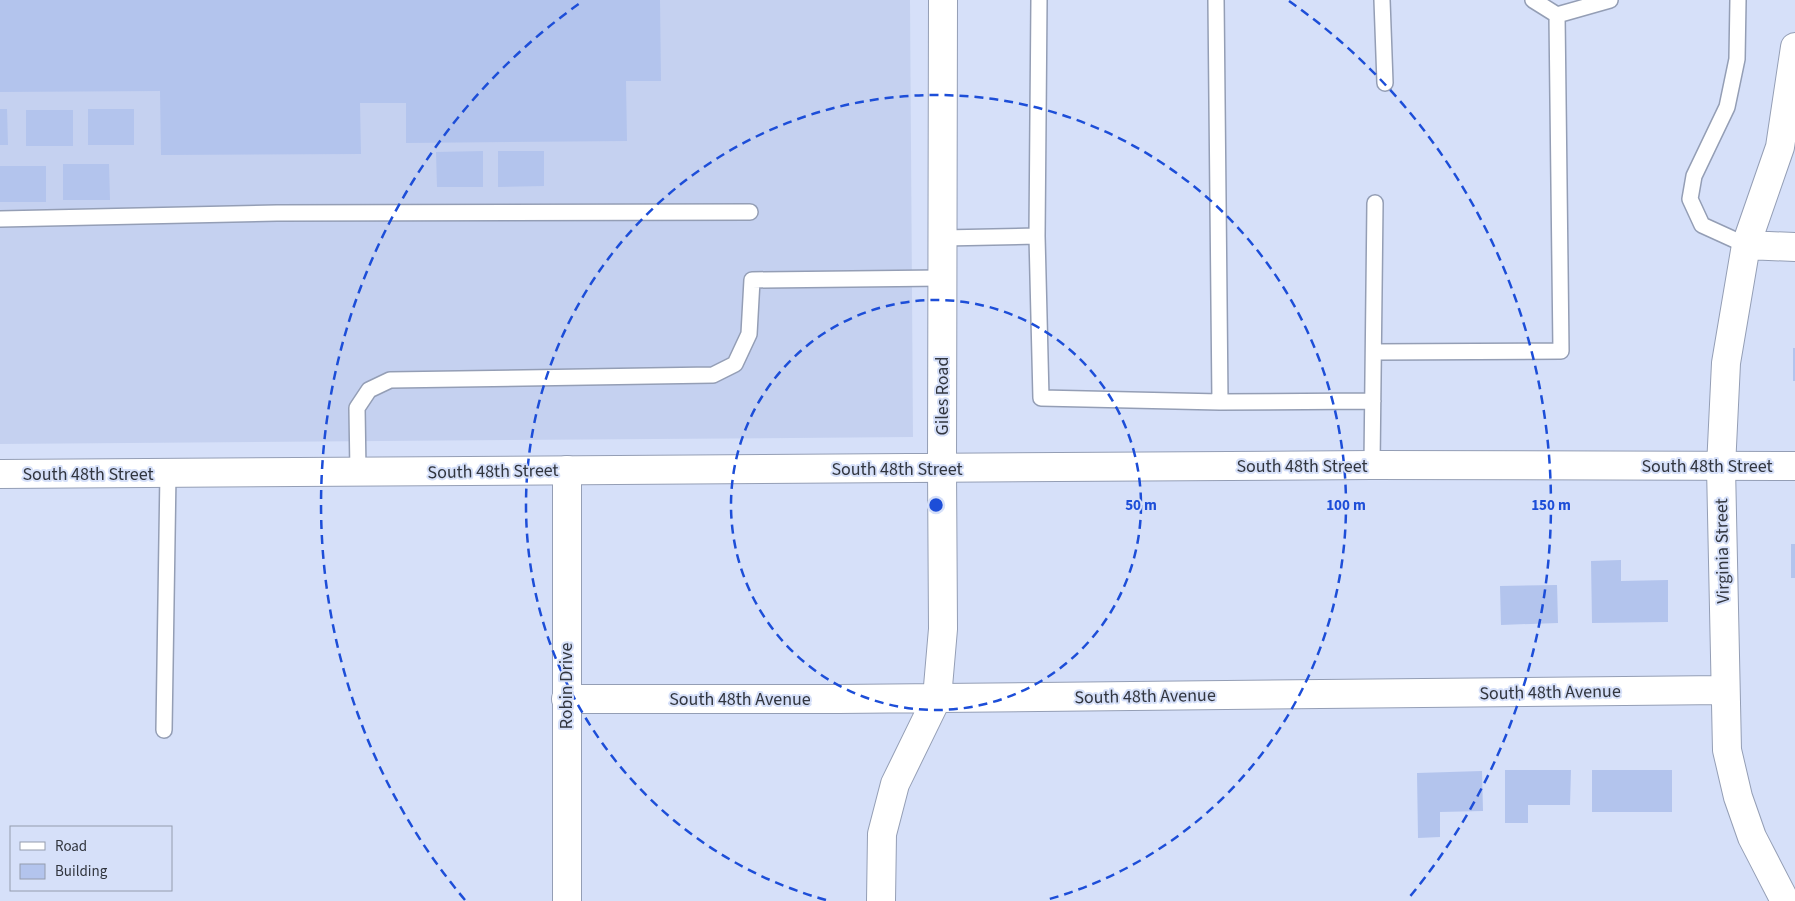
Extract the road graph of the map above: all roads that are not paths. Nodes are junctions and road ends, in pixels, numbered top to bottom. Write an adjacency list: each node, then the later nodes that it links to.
1 (943, 0): 15 (street, Giles Road)
2 (1039, 0): 14 (lane)
3 (1216, 0): 21 (lane)
4 (1382, 0): 10 (lane)
5 (1533, 0): 8 (lane)
6 (1610, 0): 8 (lane)
7 (1738, 0): 16 (lane)
8 (1557, 15): 19 (lane)
9 (1795, 47): 16 (street, Virginia Street)
10 (1385, 83)
11 (1375, 203): 19 (lane)
12 (750, 212): 13 (lane)
13 (0, 219)
14 (1037, 236): 15 (lane); 21 (lane)
15 (943, 238): 18 (street, Giles Road)
16 (1746, 245): 17 (street); 24 (street, Virginia Street)
17 (1795, 246)
18 (942, 278): 25 (street, Giles Road); 27 (lane)
19 (1375, 352): 20 (lane)
20 (1373, 401): 21 (lane); 22 (lane)
21 (1220, 402)
22 (1372, 465): 24 (street, South 48th Street); 25 (street, South 48th Street)
23 (1795, 466): 24 (street, South 48th Street)
24 (1721, 467): 30 (street, Virginia Street)
25 (942, 468): 26 (street, South 48th Street); 31 (street, Giles Road)
26 (567, 470): 27 (street, South 48th Street); 32 (street, Robin Drive)
27 (358, 472): 28 (street, South 48th Street)
28 (168, 473): 29 (street, South 48th Street); 33 (lane)
29 (0, 474)
30 (1724, 690): 31 (street, South 48th Avenue); 36 (street, Virginia Street)
31 (937, 698): 32 (street, South 48th Avenue); 35 (street, Giles Road)
32 (566, 699): 34 (street, Robin Drive)
33 (164, 730)
34 (567, 901)
35 (881, 901)
36 (1785, 901)

